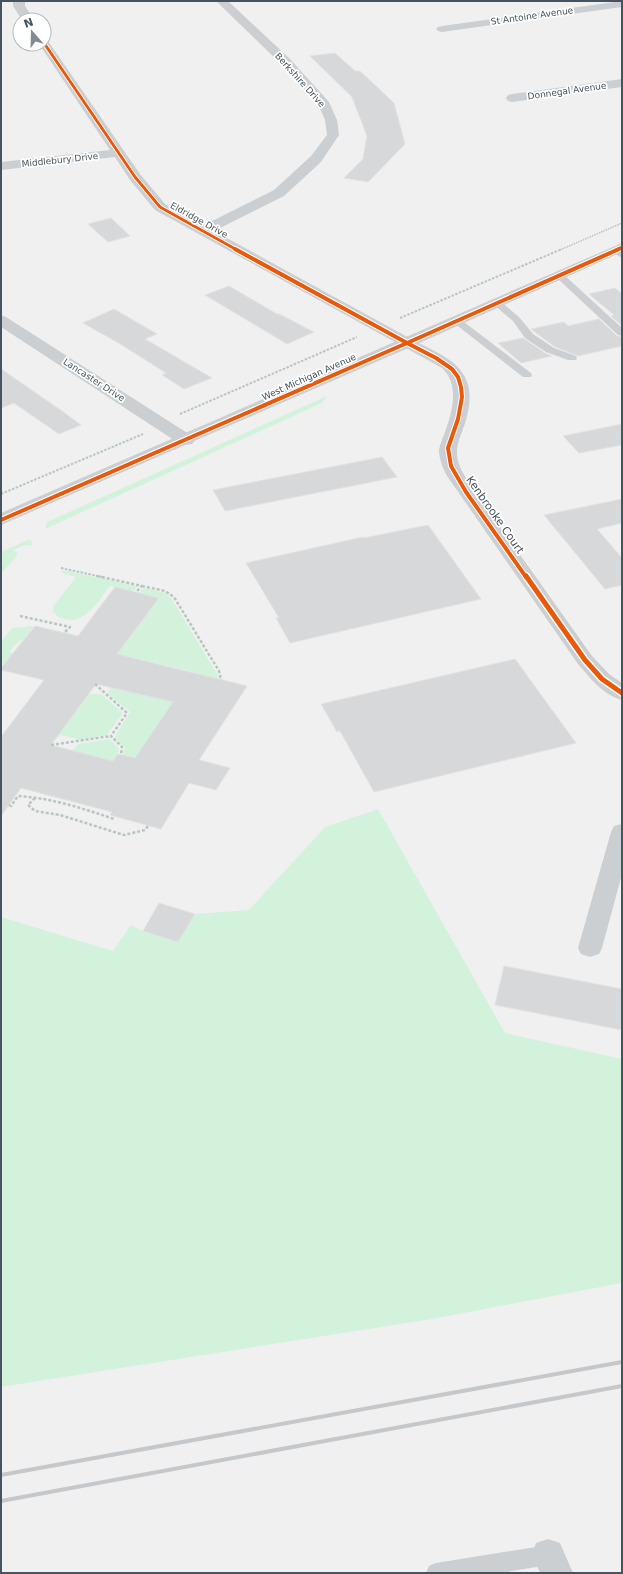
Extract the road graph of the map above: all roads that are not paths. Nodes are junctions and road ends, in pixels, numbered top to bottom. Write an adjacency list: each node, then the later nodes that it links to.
1 (19, 1): 4 (street)
2 (222, 1): 11 (street, Berkshire Drive)
3 (622, 4): 5 (street, St Antoine Avenue)
4 (22, 12)
5 (442, 29)
6 (50, 52): 9 (street, Eldridge Drive)
7 (622, 83): 8 (street, Donnegal Avenue)
8 (512, 98)
9 (120, 153): 10 (street, Middlebury Drive); 11 (street, Eldridge Drive)
10 (1, 166)
11 (203, 231): 18 (street, Eldridge Drive)
12 (620, 250): 13 (street, West Michigan Avenue)
13 (559, 275): 14 (street, West Michigan Avenue); 17 (lane)
14 (497, 303): 16 (street, West Michigan Avenue); 19 (lane)
15 (1, 320): 21 (street, Lancaster Drive)
16 (457, 321): 18 (street, West Michigan Avenue); 20 (lane)
17 (622, 333)
18 (407, 343): 21 (street, West Michigan Avenue); 23 (street, Kenbrooke Court)
19 (572, 358)
20 (527, 375)
21 (186, 440): 22 (street, West Michigan Avenue)
22 (1, 520)
23 (622, 693)
24 (622, 832): 25 (street)
25 (590, 948)
26 (552, 1564): 27 (lane)
27 (436, 1573)

